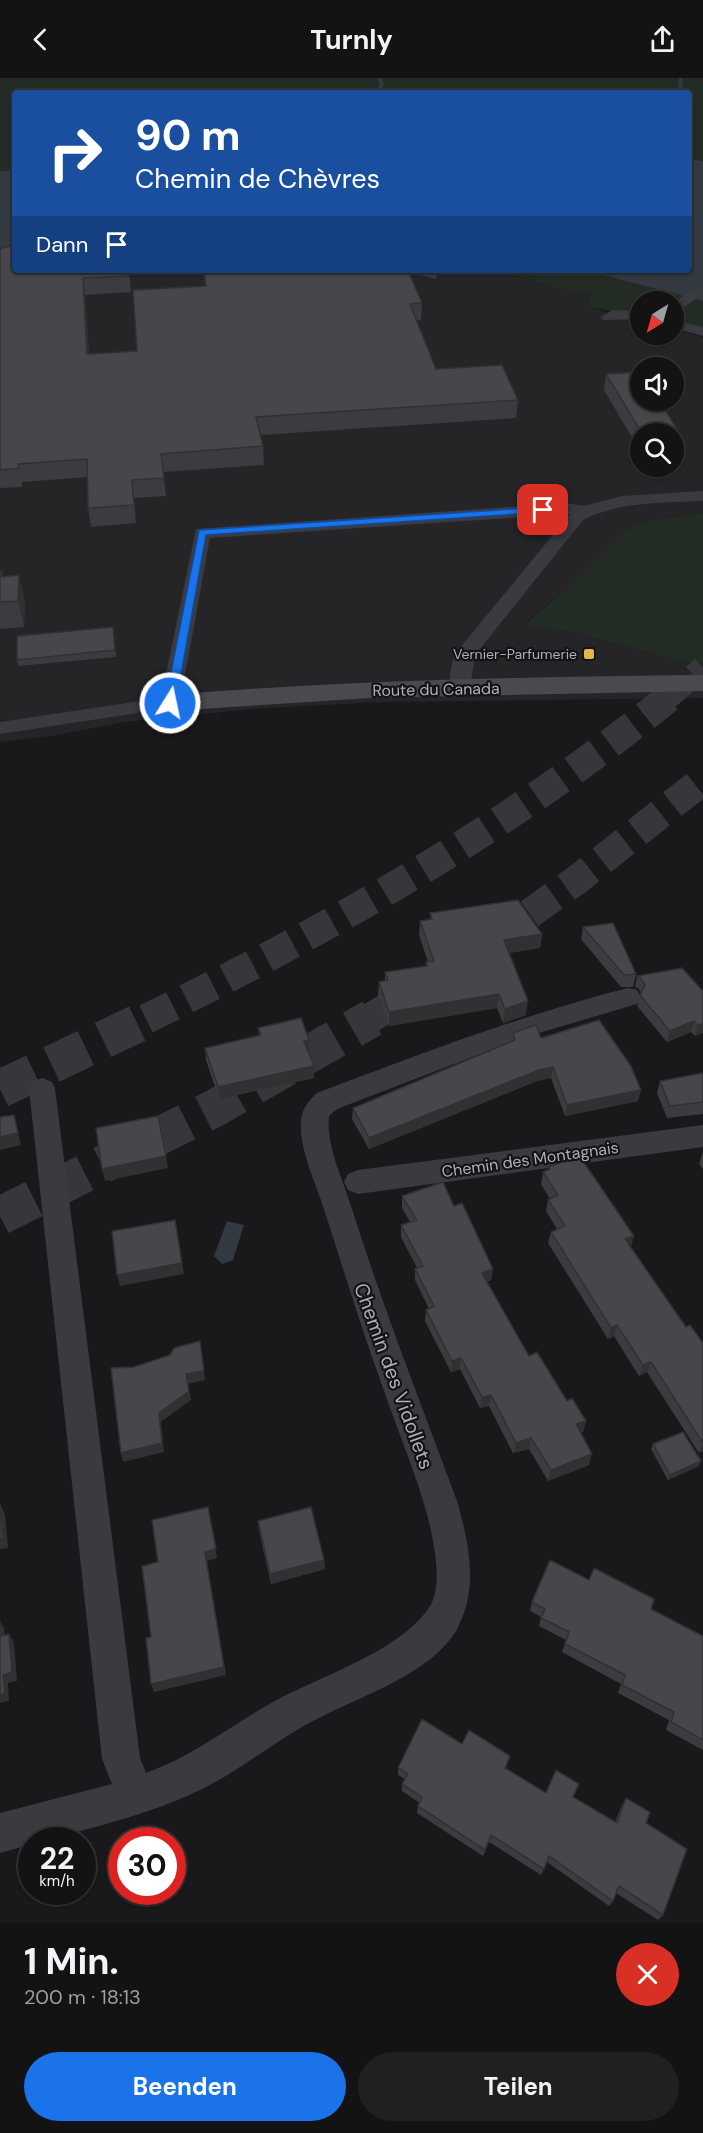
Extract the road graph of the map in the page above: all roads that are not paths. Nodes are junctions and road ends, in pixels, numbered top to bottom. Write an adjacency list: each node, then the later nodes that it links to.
1 (703, 288): 2 (street)
2 (684, 301)
3 (630, 315): 4 (street)
4 (608, 317)
5 (684, 327): 6 (street)
6 (703, 332)
7 (703, 496): 8 (street)
8 (586, 511): 10 (street); 11 (street)
9 (703, 683): 10 (street, Route du Canada)
10 (460, 688): 11 (street, Route du Canada)
11 (170, 703): 12 (street)
12 (0, 728)
13 (628, 997): 17 (street, Chemin des Vidollets)
14 (42, 1089): 17 (street)
15 (703, 1136): 16 (street, Chemin des Montagnais)
16 (358, 1182)
17 (136, 1796): 18 (street, Chemin des Vidollets)
18 (0, 1833)

